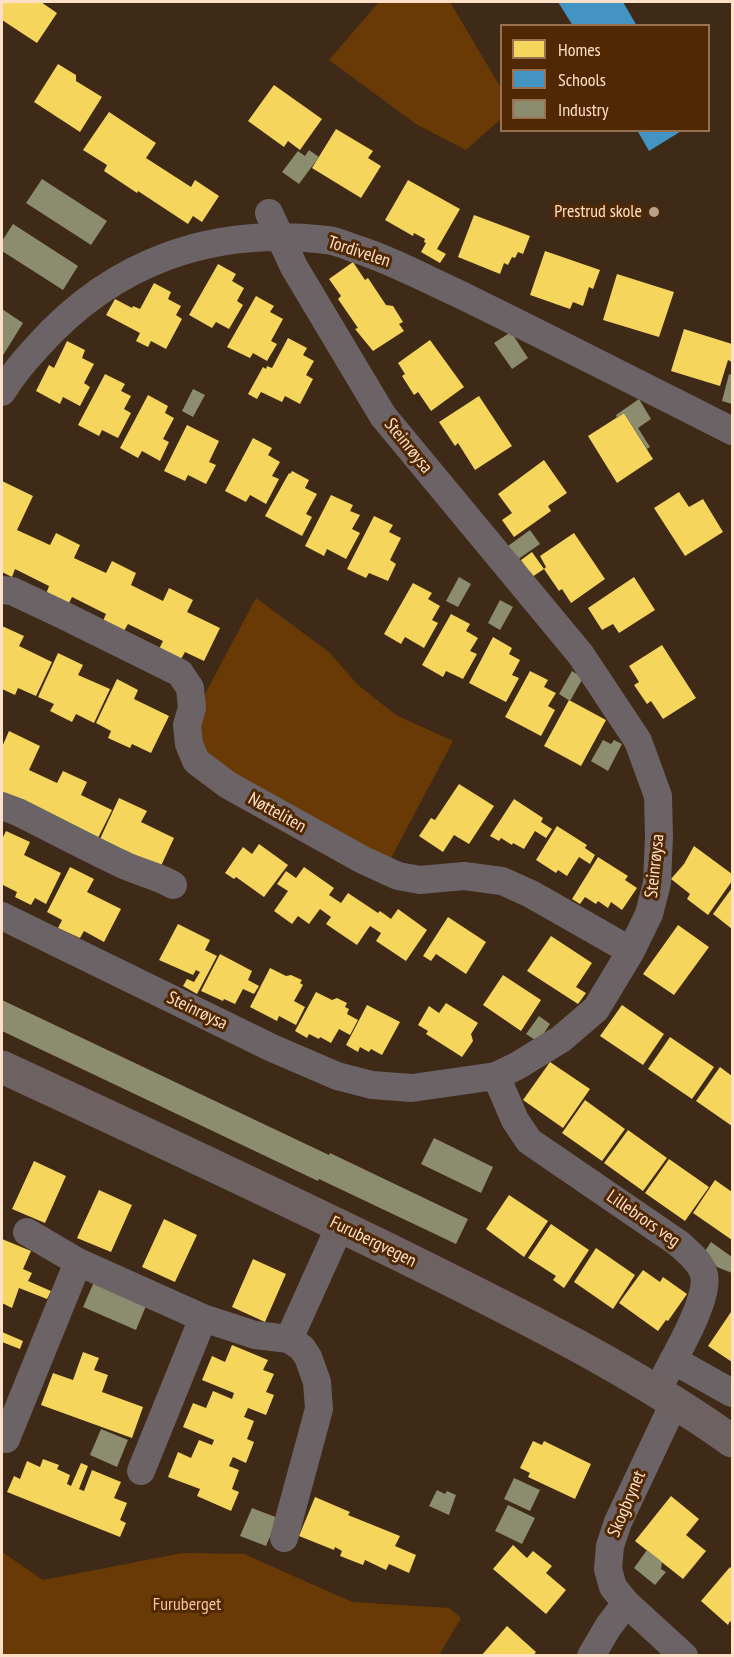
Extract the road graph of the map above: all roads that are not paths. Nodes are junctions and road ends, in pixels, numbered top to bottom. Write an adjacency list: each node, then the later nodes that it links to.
1 (274, 226): 2 (street, Tordivelen); 3 (street, Tordivelen); 8 (street, Steinrøysa)
2 (2, 393)
3 (732, 431)
4 (2, 590): 8 (street, Nøtteliten)
5 (2, 806): 6 (street)
6 (173, 885)
7 (2, 916): 10 (street, Steinrøysa)
8 (631, 951): 10 (street, Steinrøysa)
9 (2, 1067): 11 (main road, Furubergvegen)
10 (496, 1076): 16 (street, Lillebrors veg)
11 (340, 1226): 15 (street); 18 (main road, Furubergvegen)
12 (27, 1232): 13 (street)
13 (78, 1262): 14 (street); 19 (street)
14 (203, 1318): 15 (street); 21 (street)
15 (290, 1339): 22 (street)
16 (672, 1360): 17 (street); 18 (street, Lillebrors veg)
17 (732, 1393)
18 (666, 1396): 20 (main road, Furubergvegen); 23 (street, Skogbrynet)
19 (6, 1439)
20 (732, 1441)
21 (141, 1471)
22 (284, 1538)
23 (626, 1603): 24 (street); 25 (street, Skogbrynet)
24 (591, 1656)
25 (684, 1656)

